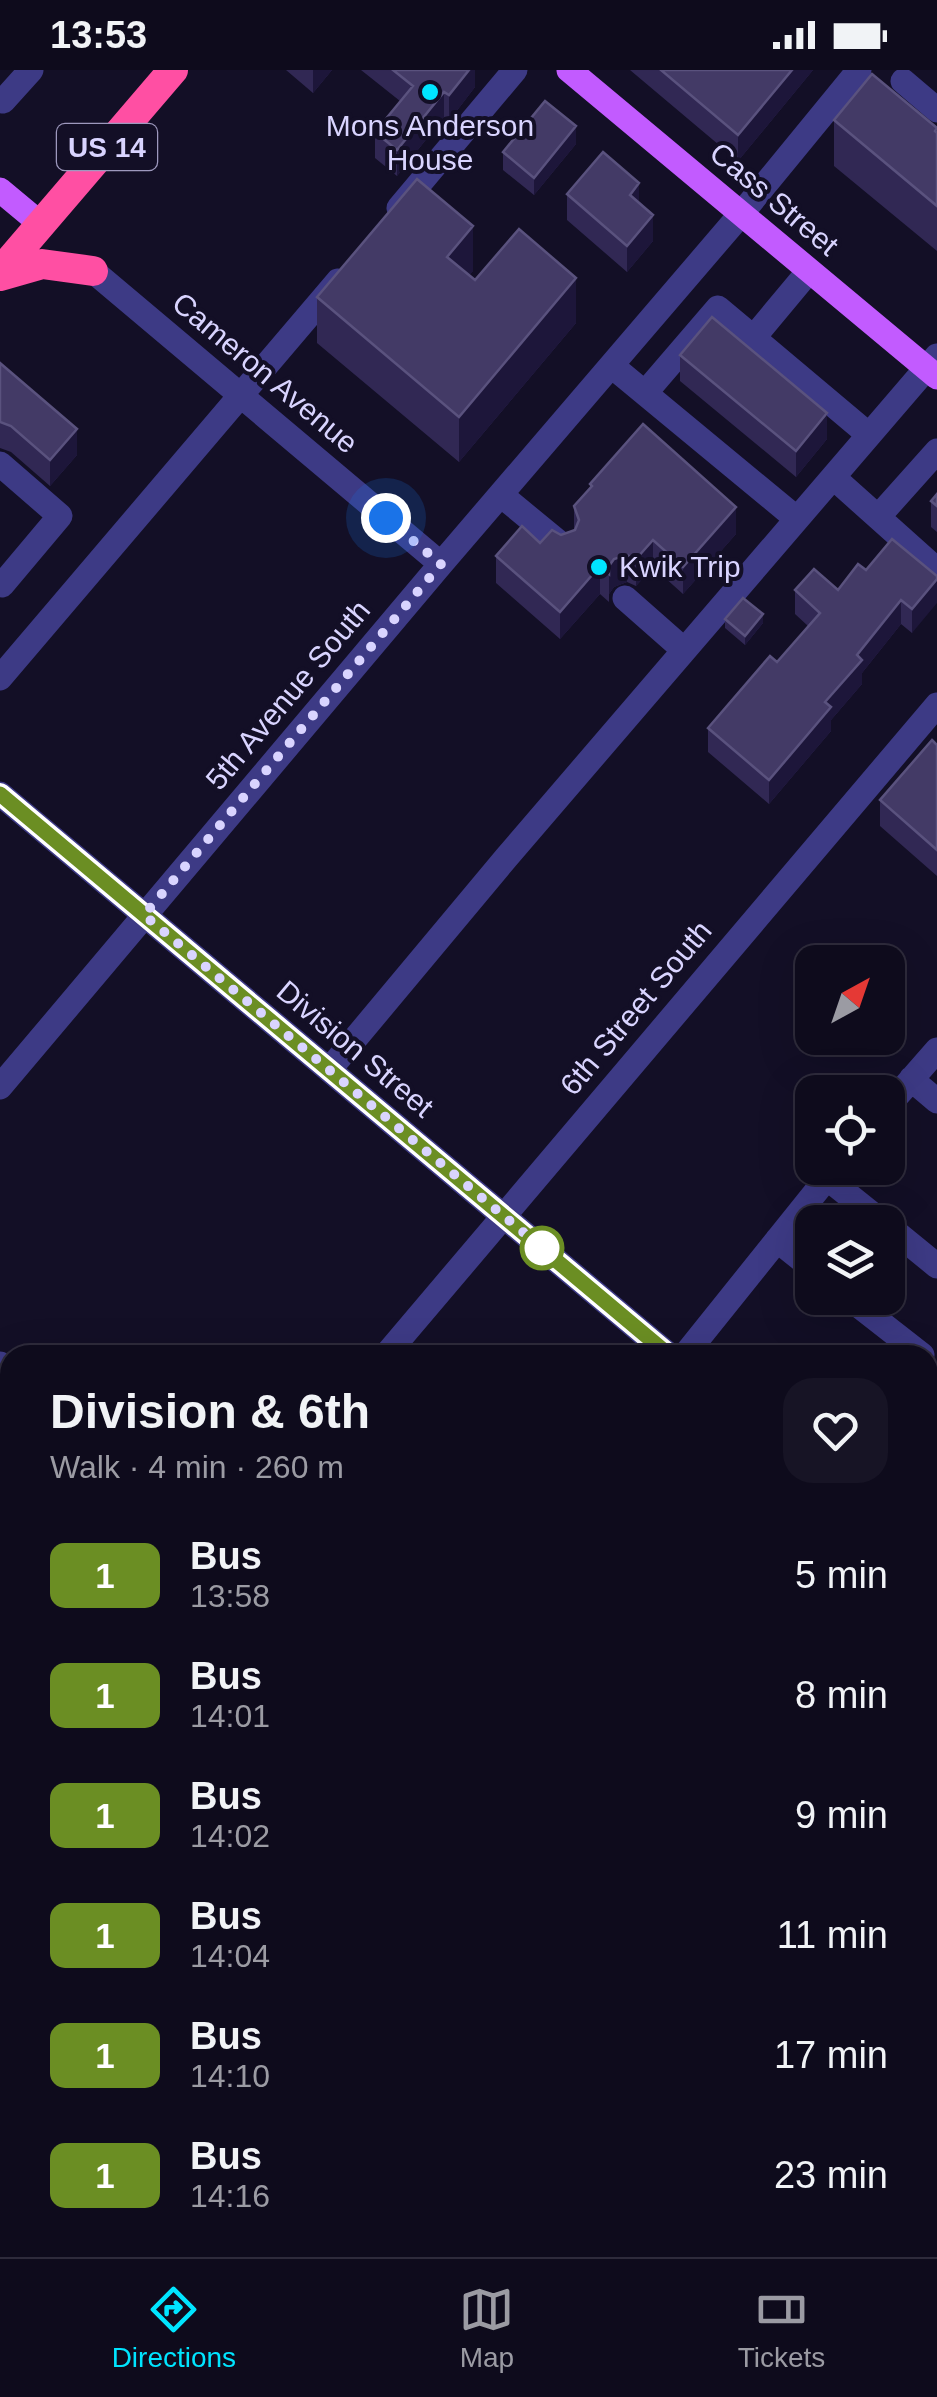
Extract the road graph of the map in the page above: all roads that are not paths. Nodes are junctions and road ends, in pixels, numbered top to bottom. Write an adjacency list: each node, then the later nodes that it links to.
1 (31, 70): 7 (street)
2 (173, 70): 11 (highway, US 14)
3 (515, 70): 12 (street)
4 (569, 70): 10 (main road, Cass Street)
5 (859, 70): 10 (street, 5th Avenue South)
6 (903, 82): 8 (street)
7 (0, 99)
8 (937, 110)
9 (0, 190): 11 (main road)
10 (741, 214): 15 (main road, Cass Street); 18 (street, 5th Avenue South)
11 (42, 225): 16 (highway, US 14)
12 (380, 232)
13 (355, 261): 21 (street)
14 (93, 270): 16 (highway); 21 (street, Cameron Avenue)
15 (809, 271): 17 (street); 19 (main road, Cass Street)
16 (0, 274)
17 (754, 337): 20 (street); 22 (street)
18 (612, 366): 20 (street); 26 (street, 5th Avenue South)
19 (933, 367): 22 (street)
20 (645, 393): 28 (street)
21 (242, 395): 32 (street, Cameron Avenue); 37 (street)
22 (870, 434): 25 (street)
23 (937, 451): 27 (street)
24 (0, 464): 34 (street)
25 (833, 477): 27 (street); 28 (street)
26 (501, 495): 30 (street); 32 (street, 5th Avenue South)
27 (878, 517): 29 (street)
28 (797, 519): 36 (street)
29 (905, 541): 31 (street); 33 (street)
30 (563, 546)
31 (937, 552)
32 (441, 564): 40 (street, 5th Avenue South)
33 (937, 570)
34 (0, 584)
35 (625, 598): 36 (street)
36 (684, 650): 42 (street)
37 (0, 678)
38 (937, 704): 50 (street, 6th Street South)
39 (0, 794): 40 (street, Division Street)
40 (144, 915): 42 (street, Division Street); 45 (street, 5th Avenue South)
41 (937, 1050): 43 (street)
42 (329, 1070): 50 (street, Division Street)
43 (911, 1079): 44 (street); 46 (street)
44 (905, 1086)
45 (0, 1088)
46 (937, 1101)
47 (821, 1185): 51 (street)
48 (844, 1185): 49 (street)
49 (865, 1205)
50 (503, 1216): 56 (street, 6th Street South); 57 (street, Division Street)
51 (777, 1240): 53 (street); 58 (street)
52 (905, 1240): 54 (street)
53 (795, 1254)
54 (937, 1266)
55 (871, 1315): 59 (street)
56 (394, 1345)
57 (657, 1345)
58 (693, 1345)
59 (910, 1345)

